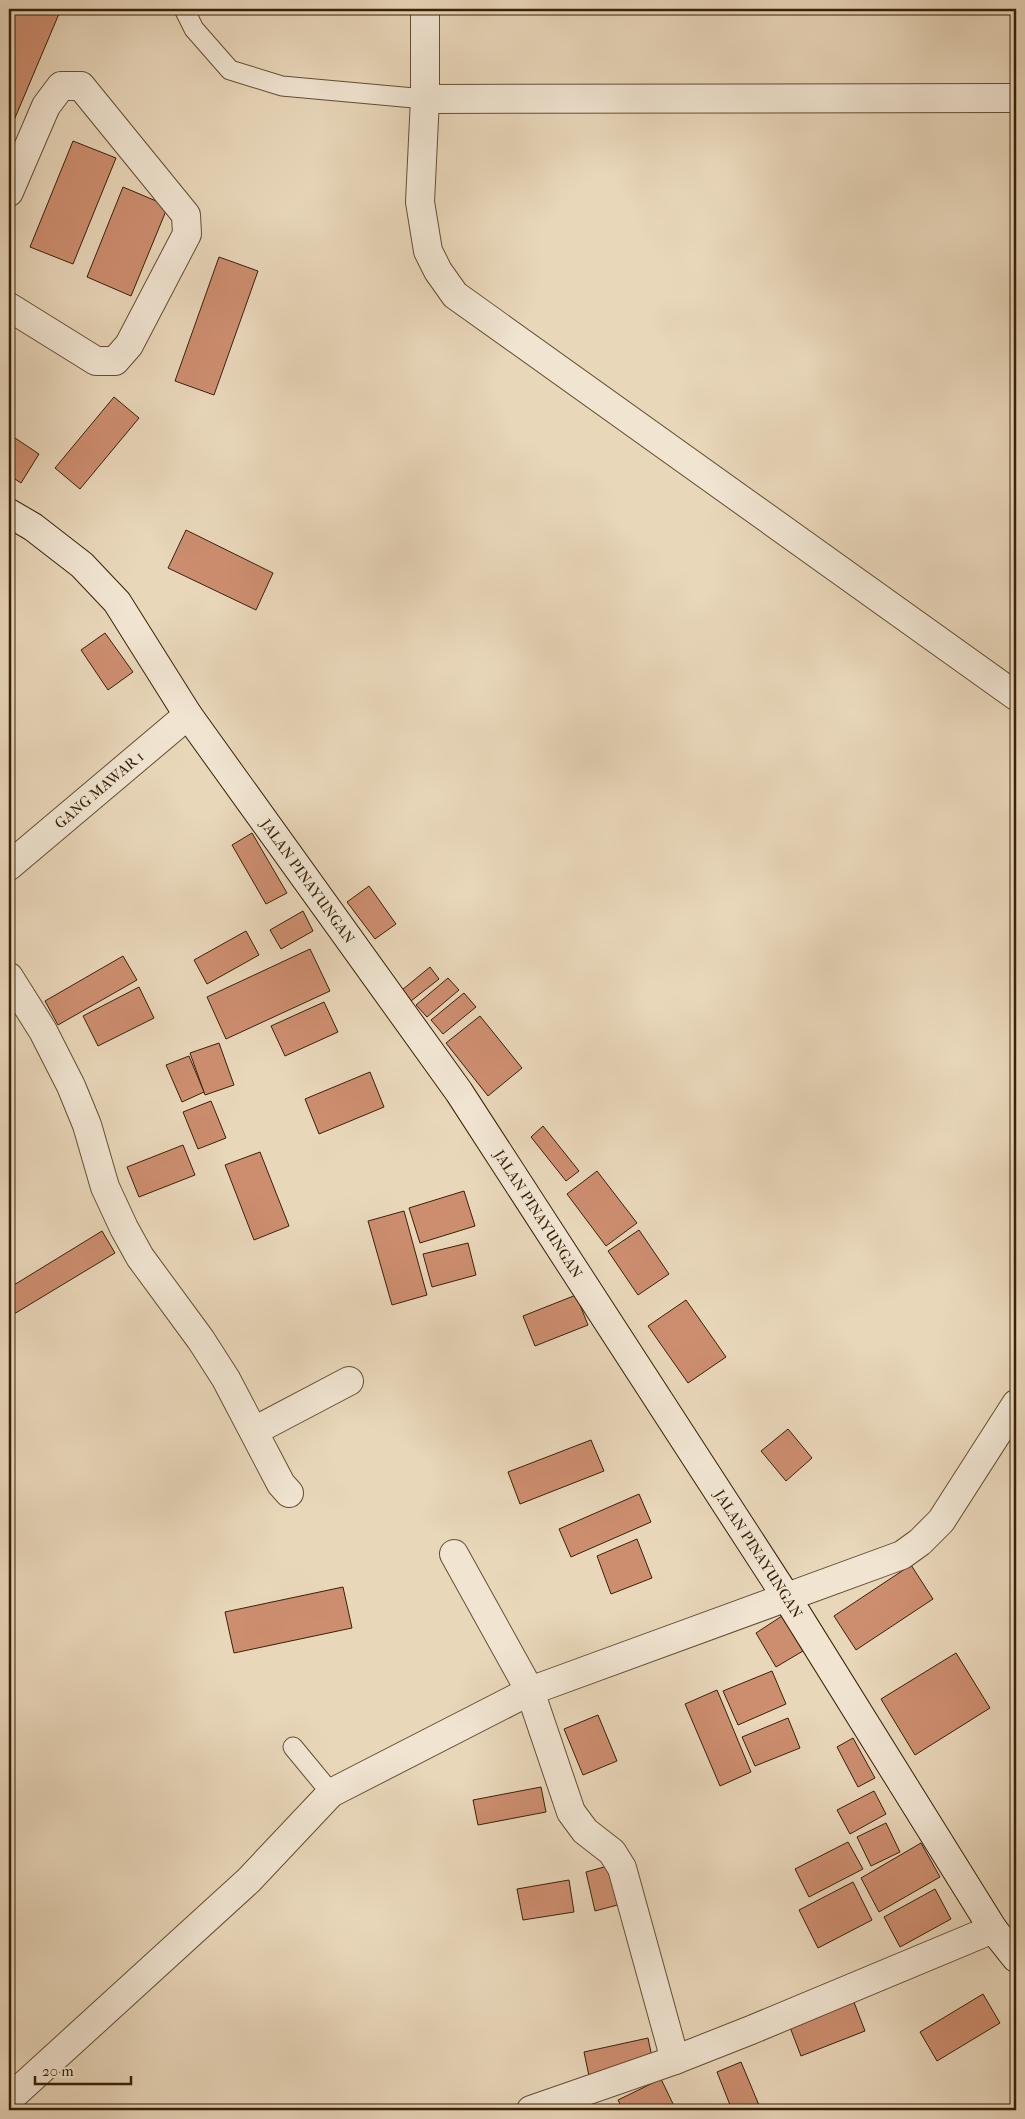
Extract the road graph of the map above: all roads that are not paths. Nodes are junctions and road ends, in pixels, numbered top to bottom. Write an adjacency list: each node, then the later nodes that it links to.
1 (184, 9): 3 (lane)
2 (425, 9): 3 (street)
3 (425, 98): 4 (street); 8 (street)
4 (1016, 98)
5 (9, 192): 6 (street)
6 (9, 307)
7 (9, 514): 9 (street, JALAN PINAYUNGAN)
8 (1016, 696)
9 (188, 715): 10 (street, GANG MAWAR 1); 17 (street, JALAN PINAYUNGAN)
10 (9, 866)
11 (9, 977): 14 (street)
12 (349, 1381): 14 (street)
13 (1016, 1404): 17 (street)
14 (254, 1431): 15 (street)
15 (289, 1493)
16 (454, 1554): 18 (street)
17 (788, 1598): 18 (street); 21 (street, JALAN PINAYUNGAN)
18 (530, 1691): 20 (street); 23 (street)
19 (293, 1747): 20 (lane)
20 (331, 1793): 24 (street)
21 (993, 1929): 22 (street, JALAN PINAYUNGAN); 23 (street)
22 (1016, 1958)
23 (675, 2060): 25 (street)
24 (9, 2099)
25 (531, 2110)

